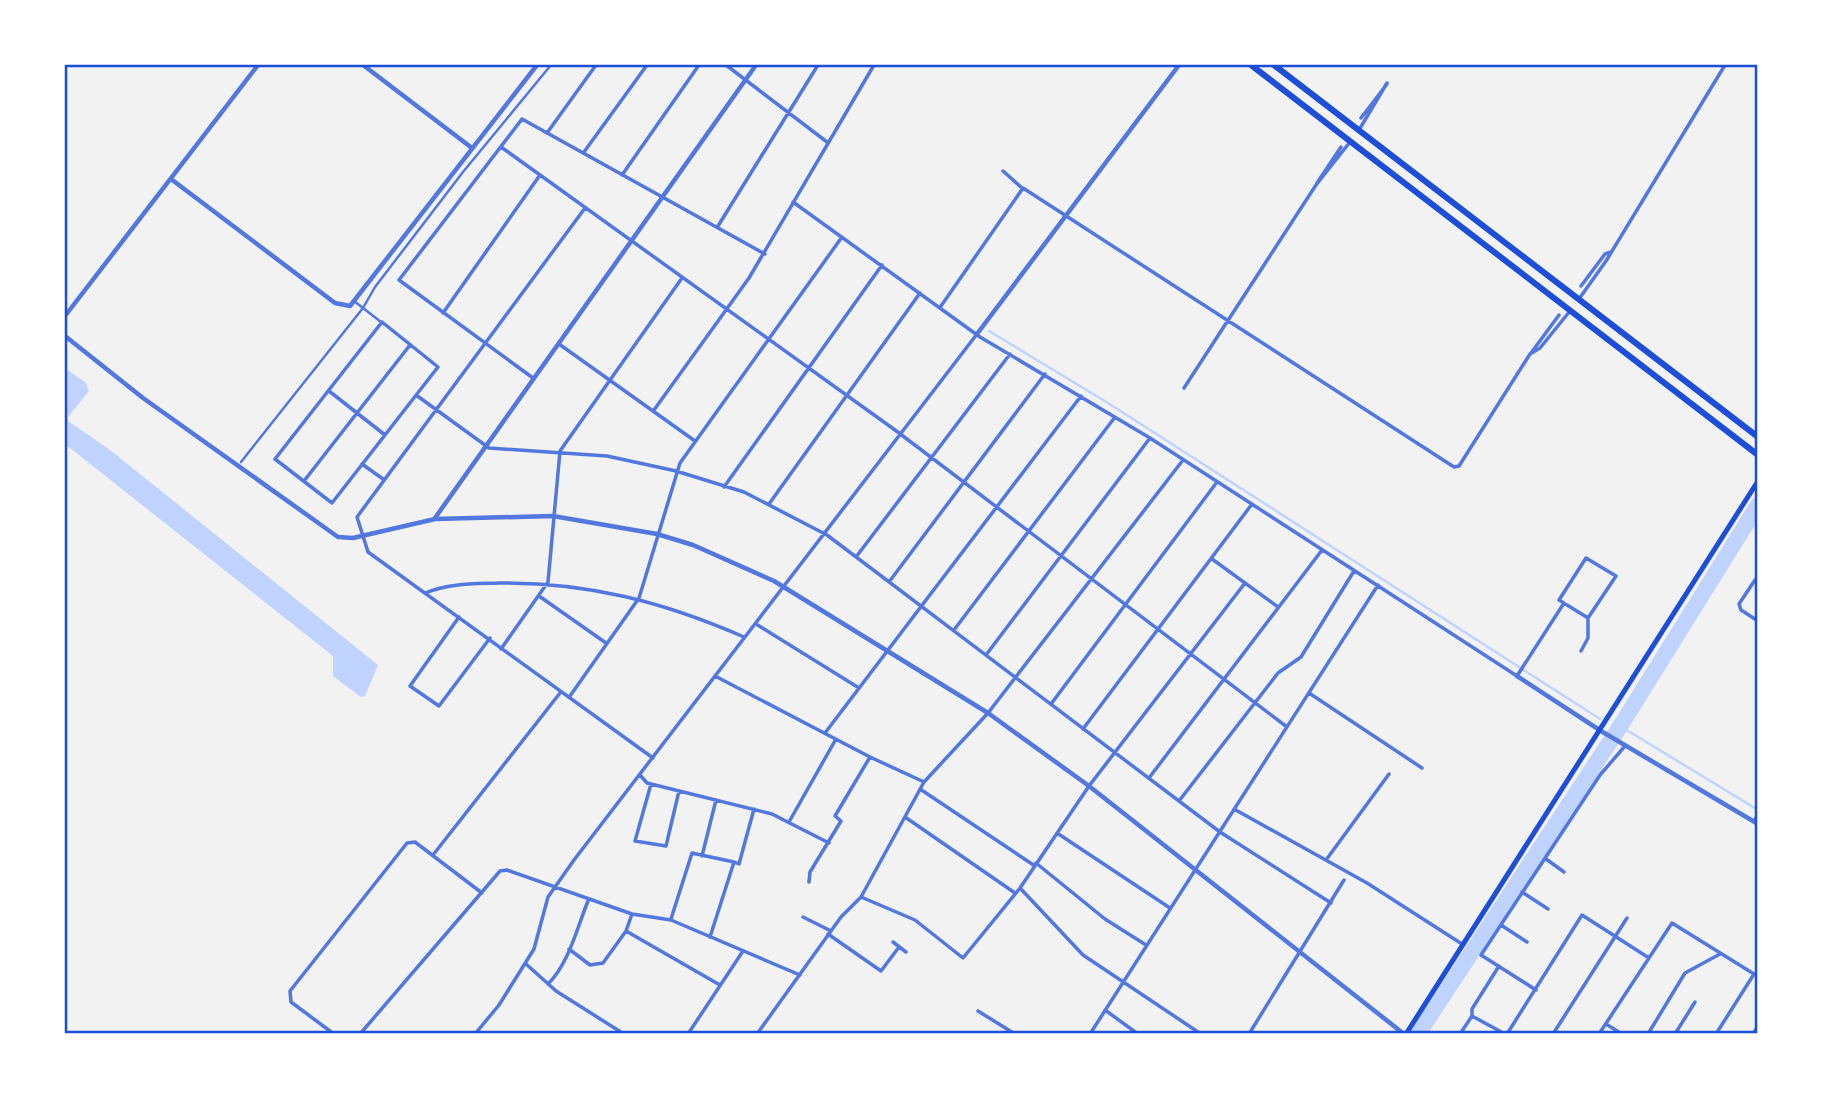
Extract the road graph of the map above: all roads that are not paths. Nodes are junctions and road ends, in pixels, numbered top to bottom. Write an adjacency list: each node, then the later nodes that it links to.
1 (258, 65): 30 (street)
2 (363, 65): 25 (street)
3 (537, 65): 25 (street)
4 (551, 65): 49 (street)
5 (596, 65): 20 (street)
6 (647, 65): 26 (street)
7 (699, 65): 28 (street)
8 (726, 65): 16 (street)
9 (756, 65): 16 (street)
10 (818, 65): 17 (street)
11 (874, 65): 22 (street)
12 (1179, 65): 36 (street)
13 (1251, 65): 21 (highway)
14 (1274, 65): 19 (highway)
15 (1725, 65): 40 (street)
16 (745, 80): 17 (street); 33 (street)
17 (787, 111): 22 (street); 37 (street)
18 (1361, 118): 19 (street)
19 (1359, 130): 46 (highway)
20 (547, 133): 23 (street); 26 (street)
21 (1351, 140): 31 (street); 51 (highway)
22 (827, 142): 34 (street)
23 (501, 147): 29 (street); 52 (street)
24 (1341, 147): 31 (street)
25 (472, 148): 47 (street)
26 (584, 152): 28 (street)
27 (1003, 171): 32 (street)
28 (622, 174): 33 (street)
29 (540, 175): 35 (street); 52 (street)
30 (171, 179): 47 (street); 54 (street)
31 (1316, 185): 55 (street)
32 (1023, 188): 36 (street); 48 (street)
33 (665, 197): 37 (street); 39 (street)
34 (793, 202): 38 (street); 41 (street)
35 (585, 208): 39 (street); 60 (street)
36 (1066, 215): 55 (street); 57 (street)
37 (718, 226): 41 (street)
38 (842, 237): 42 (street); 59 (street)
39 (632, 242): 43 (street); 61 (street)
40 (1611, 252): 44 (street); 46 (street)
41 (765, 254): 50 (street)
42 (882, 265): 45 (street); 65 (street)
43 (682, 278): 50 (street); 68 (street)
44 (1581, 286)
45 (920, 293): 48 (street); 72 (street)
46 (1579, 299): 80 (highway)
47 (354, 300): 49 (street)
48 (941, 307): 57 (street)
49 (363, 308): 56 (street); 88 (street)
50 (727, 309): 59 (street); 75 (street)
51 (1572, 309): 64 (street); 85 (highway)
52 (443, 313): 60 (street)
53 (1559, 315): 64 (street)
54 (65, 316)
55 (1229, 320): 64 (street); 69 (street)
56 (382, 323): 62 (street); 70 (street)
57 (977, 334): 63 (street); 78 (street)
58 (65, 336): 105 (street)
59 (769, 339): 65 (street); 82 (street)
60 (484, 343): 67 (street); 74 (street)
61 (559, 344): 67 (street); 68 (street)
62 (410, 345): 71 (street); 76 (street)
63 (1010, 354): 66 (street); 86 (street)
64 (1531, 354)
65 (807, 367): 72 (street); 96 (street)
66 (1045, 374): 73 (street); 94 (street)
67 (533, 378): 83 (street)
68 (610, 380): 75 (street); 84 (street)
69 (1184, 388)
70 (329, 390): 76 (street); 92 (street)
71 (416, 395): 74 (street); 79 (street)
72 (847, 395): 78 (street); 97 (street)
73 (1081, 396): 77 (street); 99 (street)
74 (435, 409): 83 (street); 91 (street)
75 (654, 410): 82 (street)
76 (357, 413): 79 (street); 92 (street)
77 (1115, 417): 81 (street); 102 (street)
78 (899, 433): 86 (street); 103 (street)
79 (385, 435): 89 (street)
80 (1758, 437)
81 (1150, 438): 87 (street); 107 (street)
82 (695, 441): 90 (street)
83 (486, 445): 84 (street); 101 (street)
84 (560, 451): 90 (street); 100 (street)
85 (1758, 455)
86 (931, 457): 94 (street); 108 (street)
87 (1183, 460): 95 (street); 111 (street)
88 (241, 462)
89 (362, 464): 91 (street); 92 (street)
90 (676, 471): 96 (street); 104 (street)
91 (383, 479): 105 (street)
92 (303, 481)
93 (1758, 481): 152 (main road)
94 (963, 482): 99 (street); 114 (street)
95 (1217, 482): 98 (street); 122 (street)
96 (724, 487): 97 (street)
97 (769, 504): 103 (street)
98 (1252, 504): 106 (street); 109 (street)
99 (996, 507): 102 (street); 123 (street)
100 (553, 516): 101 (street); 104 (street); 113 (street)
101 (435, 519): 105 (street)
102 (1029, 531): 107 (street); 130 (street)
103 (824, 533): 108 (street); 117 (street)
104 (657, 534): 117 (street); 120 (street)
105 (362, 536): 118 (street)
106 (1322, 550): 110 (street); 124 (street)
107 (1061, 556): 111 (street); 138 (street)
108 (856, 557): 114 (street)
109 (1212, 559): 115 (street); 129 (street)
110 (1354, 570): 116 (street); 147 (street)
111 (1091, 579): 122 (street); 141 (street)
112 (1758, 579): 127 (street)
113 (548, 582): 118 (street); 119 (street); 120 (street)
114 (889, 582): 123 (street)
115 (1245, 583): 124 (street); 137 (street)
116 (1378, 585): 139 (street); 145 (street)
117 (786, 587): 128 (street); 135 (street)
118 (425, 593): 125 (street)
119 (539, 596): 133 (street); 134 (street)
120 (639, 598): 131 (street); 133 (street)
121 (1564, 603): 126 (street); 126 (street); 139 (street)
122 (1125, 605): 129 (street); 148 (street)
123 (921, 607): 130 (street); 135 (street)
124 (1278, 607): 142 (street)
125 (459, 617): 132 (street); 132 (street)
126 (1588, 618): 136 (street)
127 (1758, 621)
128 (756, 624): 131 (street); 143 (street)
129 (1158, 630): 137 (street); 151 (street)
130 (954, 631): 138 (street)
131 (744, 637): 140 (street)
132 (490, 638): 134 (street)
133 (607, 644): 146 (street)
134 (501, 649): 144 (street)
135 (888, 650): 143 (street); 149 (street)
136 (1581, 650)
137 (1190, 653): 142 (street); 156 (street)
138 (986, 655): 141 (street)
139 (1519, 673): 152 (street)
140 (715, 677): 153 (street); 158 (street)
141 (1015, 677): 148 (street); 149 (street)
142 (1222, 678): 147 (street); 162 (street)
143 (859, 688): 153 (street)
144 (560, 693): 146 (street); 179 (street)
145 (1309, 693): 150 (street); 159 (street)
146 (570, 696): 158 (street)
147 (1254, 702): 150 (street); 169 (street)
148 (1051, 704): 151 (street)
149 (988, 713): 163 (street); 165 (street)
150 (1287, 727): 171 (street)
151 (1083, 729): 156 (street)
152 (1601, 731): 155 (street); 211 (main road)
153 (825, 733): 154 (street)
154 (836, 739): 157 (street); 174 (street)
155 (1625, 743): 175 (street); 181 (street)
156 (1115, 752): 162 (street); 165 (street)
157 (870, 757): 163 (street); 178 (street)
158 (653, 758): 161 (street)
159 (1422, 768)
160 (1389, 774): 182 (street)
161 (640, 775): 164 (street); 189 (street)
162 (1149, 778): 169 (street)
163 (924, 782): 166 (street)
164 (651, 784): 167 (street); 167 (street)
165 (1089, 786): 177 (street); 185 (street)
166 (920, 789): 173 (street); 184 (street)
167 (679, 791): 168 (street)
168 (716, 800): 170 (street); 180 (street)
169 (1179, 801): 176 (street)
170 (754, 809): 174 (street); 183 (street)
171 (1234, 809): 176 (street); 182 (street)
172 (1758, 815): 175 (street)
173 (905, 817): 193 (street); 194 (street)
174 (789, 822): 178 (street)
175 (1756, 823)
176 (1220, 832): 185 (street); 196 (street)
177 (1057, 833): 184 (street); 197 (street)
178 (830, 843): 188 (street)
179 (433, 855): 192 (street); 233 (street)
180 (702, 856): 183 (street); 202 (street)
181 (1545, 859): 186 (street); 191 (street)
182 (1326, 860): 211 (street)
183 (734, 862): 207 (street)
184 (1035, 865): 190 (street); 210 (street)
185 (1195, 870): 197 (street); 216 (street)
186 (1564, 872)
187 (1344, 880): 196 (street)
188 (809, 882)
189 (555, 888): 192 (street); 195 (street); 219 (street)
190 (1020, 888): 193 (street); 223 (street)
191 (1522, 892): 198 (street); 203 (street)
192 (482, 893): 234 (street)
193 (1016, 893): 194 (street)
194 (861, 897): 205 (street)
195 (588, 901): 199 (street); 213 (street)
196 (1331, 903): 216 (street)
197 (1170, 908): 210 (street)
198 (1548, 909)
199 (632, 914): 202 (street); 204 (street)
200 (803, 916): 205 (street)
201 (1627, 918): 206 (street)
202 (671, 919): 207 (street)
203 (1501, 925): 209 (street); 220 (street)
204 (625, 931): 213 (street); 225 (street)
205 (830, 932): 212 (street); 221 (street)
206 (1616, 936): 218 (street); 226 (street); 247 (street)
207 (710, 937): 214 (street)
208 (893, 942): 212 (street)
209 (1527, 943)
210 (1146, 945): 223 (street)
211 (1464, 945): 244 (main road)
212 (899, 947): 215 (street)
213 (569, 949): 224 (street)
214 (743, 951): 221 (street); 225 (street)
215 (906, 952)
216 (1299, 952): 243 (street); 244 (street)
217 (1720, 954): 218 (street); 222 (street); 250 (street)
218 (1649, 958): 231 (street)
219 (526, 964): 224 (street); 235 (street)
220 (1499, 967): 226 (street); 230 (street)
221 (800, 975): 238 (street)
222 (1756, 976): 252 (street)
223 (1123, 981): 228 (street); 242 (street)
224 (548, 984): 236 (street)
225 (720, 985): 237 (street)
226 (1535, 990): 246 (street)
227 (1695, 1002): 251 (street)
228 (1105, 1010): 240 (street); 241 (street)
229 (978, 1011): 239 (street)
230 (1472, 1016): 245 (street); 246 (street)
231 (1606, 1024): 248 (street); 249 (street)
232 (1758, 1026): 253 (street)
233 (334, 1034)
234 (360, 1034)
235 (475, 1034)
236 (624, 1034)
237 (688, 1034)
238 (757, 1034)
239 (1015, 1034)
240 (1090, 1034)
241 (1138, 1034)
242 (1201, 1034)
243 (1249, 1034)
244 (1405, 1034)
245 (1460, 1034)
246 (1506, 1034)
247 (1553, 1034)
248 (1599, 1034)
249 (1622, 1034)
250 (1648, 1034)
251 (1675, 1034)
252 (1717, 1034)
253 (1753, 1034)

